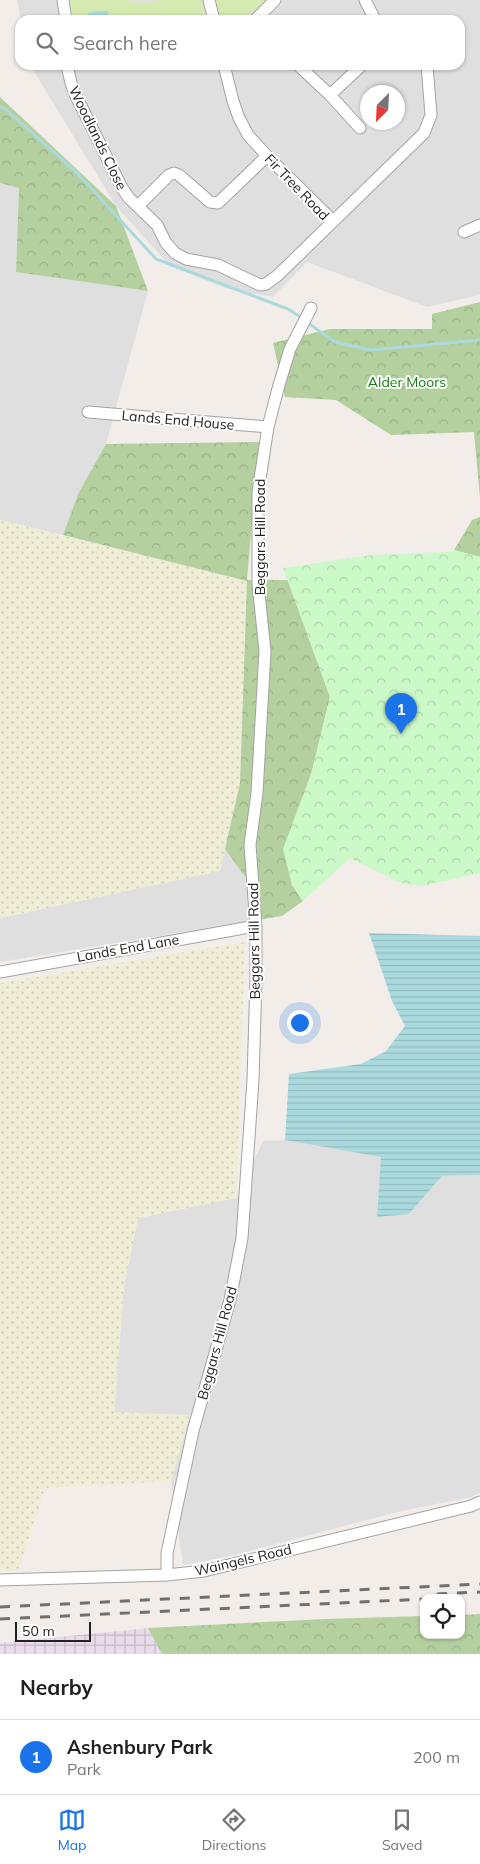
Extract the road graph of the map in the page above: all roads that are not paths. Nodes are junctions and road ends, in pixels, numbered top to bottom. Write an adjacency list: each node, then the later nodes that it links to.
1 (63, 0): 5 (street)
2 (209, 0): 6 (street)
3 (275, 0): 7 (street)
4 (365, 0): 8 (street)
5 (65, 15)
6 (213, 15)
7 (260, 15)
8 (373, 15)
9 (68, 70): 17 (street, Woodlands Close)
10 (225, 70): 16 (street, Fir Tree Road)
11 (303, 70): 14 (street)
12 (357, 70): 14 (street)
13 (427, 70): 18 (street)
14 (330, 96): 15 (street)
15 (360, 128)
16 (267, 156): 17 (street); 18 (street, Fir Tree Road)
17 (138, 206): 18 (street, Fir Tree Road)
18 (333, 221)
19 (480, 226): 20 (street)
20 (464, 232)
21 (310, 308): 23 (street, Beggars Hill Road)
22 (88, 412): 23 (street, Lands End House)
23 (268, 427): 24 (street, Beggars Hill Road)
24 (256, 926): 25 (street, Lands End Lane); 27 (street, Beggars Hill Road)
25 (0, 972)
26 (480, 1502): 27 (street, Waingels Road)
27 (167, 1575): 28 (street, Waingels Road)
28 (0, 1580)

